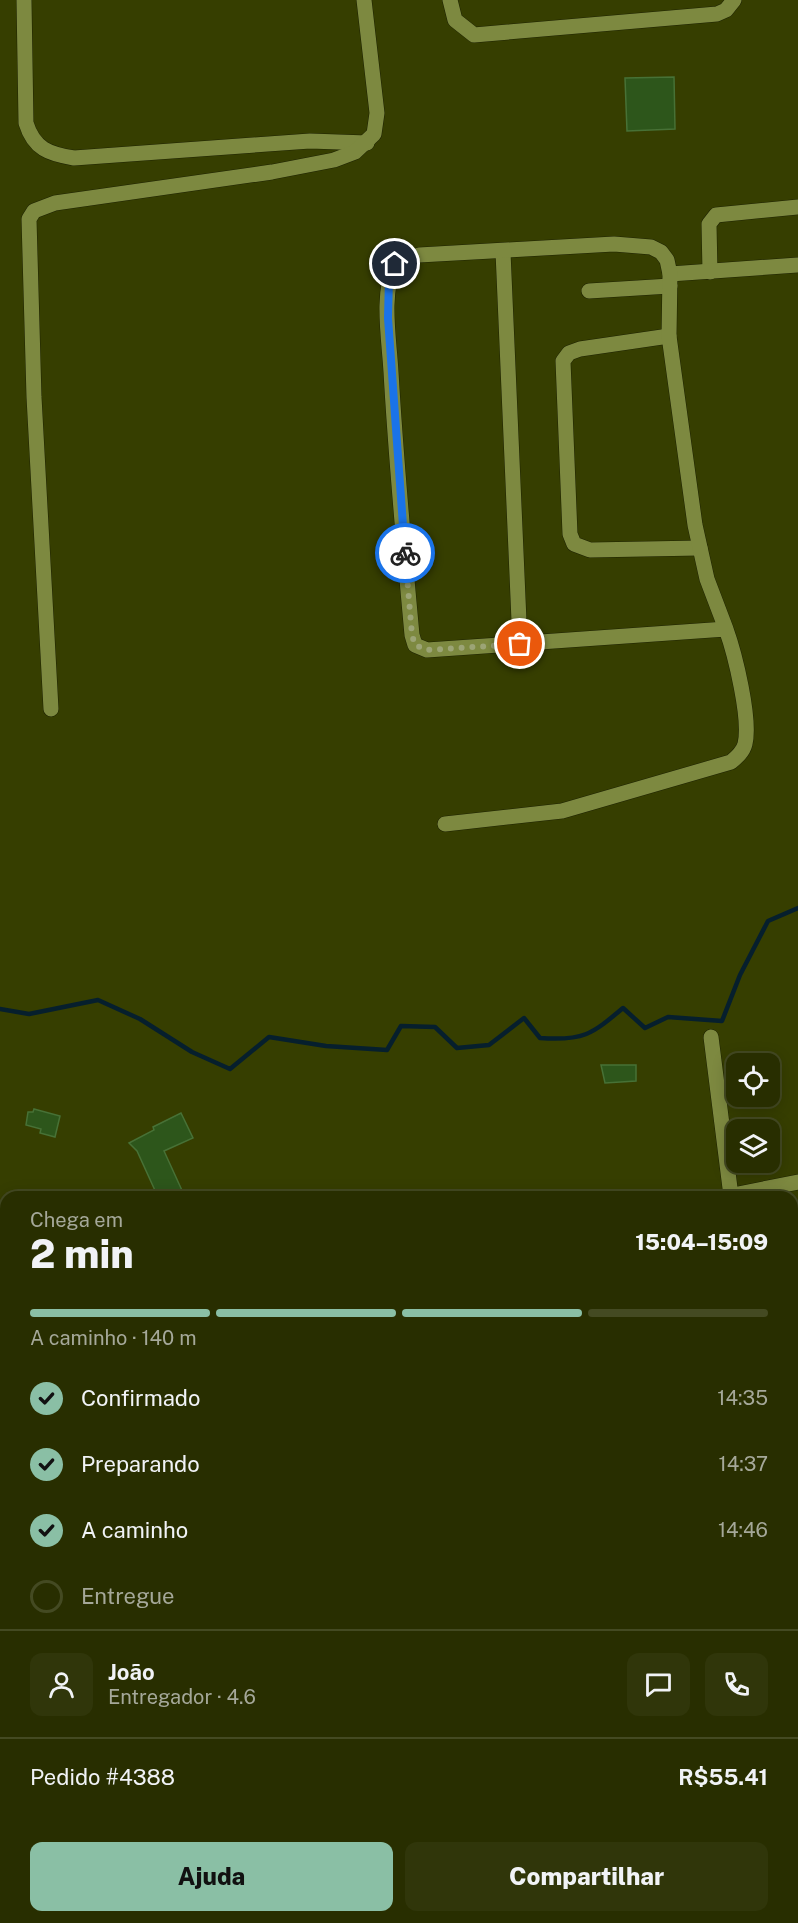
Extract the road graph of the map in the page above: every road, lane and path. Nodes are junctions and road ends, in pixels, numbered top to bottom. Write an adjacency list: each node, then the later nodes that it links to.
1 (24, 0): 5 (street)
2 (364, 0): 5 (street)
3 (450, 0): 4 (street)
4 (734, 0)
5 (367, 143): 16 (street)
6 (798, 207): 9 (street)
7 (503, 252): 10 (street); 15 (street); 15 (street)
8 (798, 265): 9 (street)
9 (710, 272): 10 (street)
10 (670, 280): 11 (street); 12 (street)
11 (589, 291)
12 (669, 336): 13 (street); 13 (street)
13 (699, 548): 14 (street)
14 (726, 629): 15 (street); 17 (street)
15 (520, 644)
16 (51, 709)
17 (445, 825)
18 (711, 1037): 20 (street)
19 (790, 1188): 21 (street)
20 (726, 1191)
21 (766, 1191)

